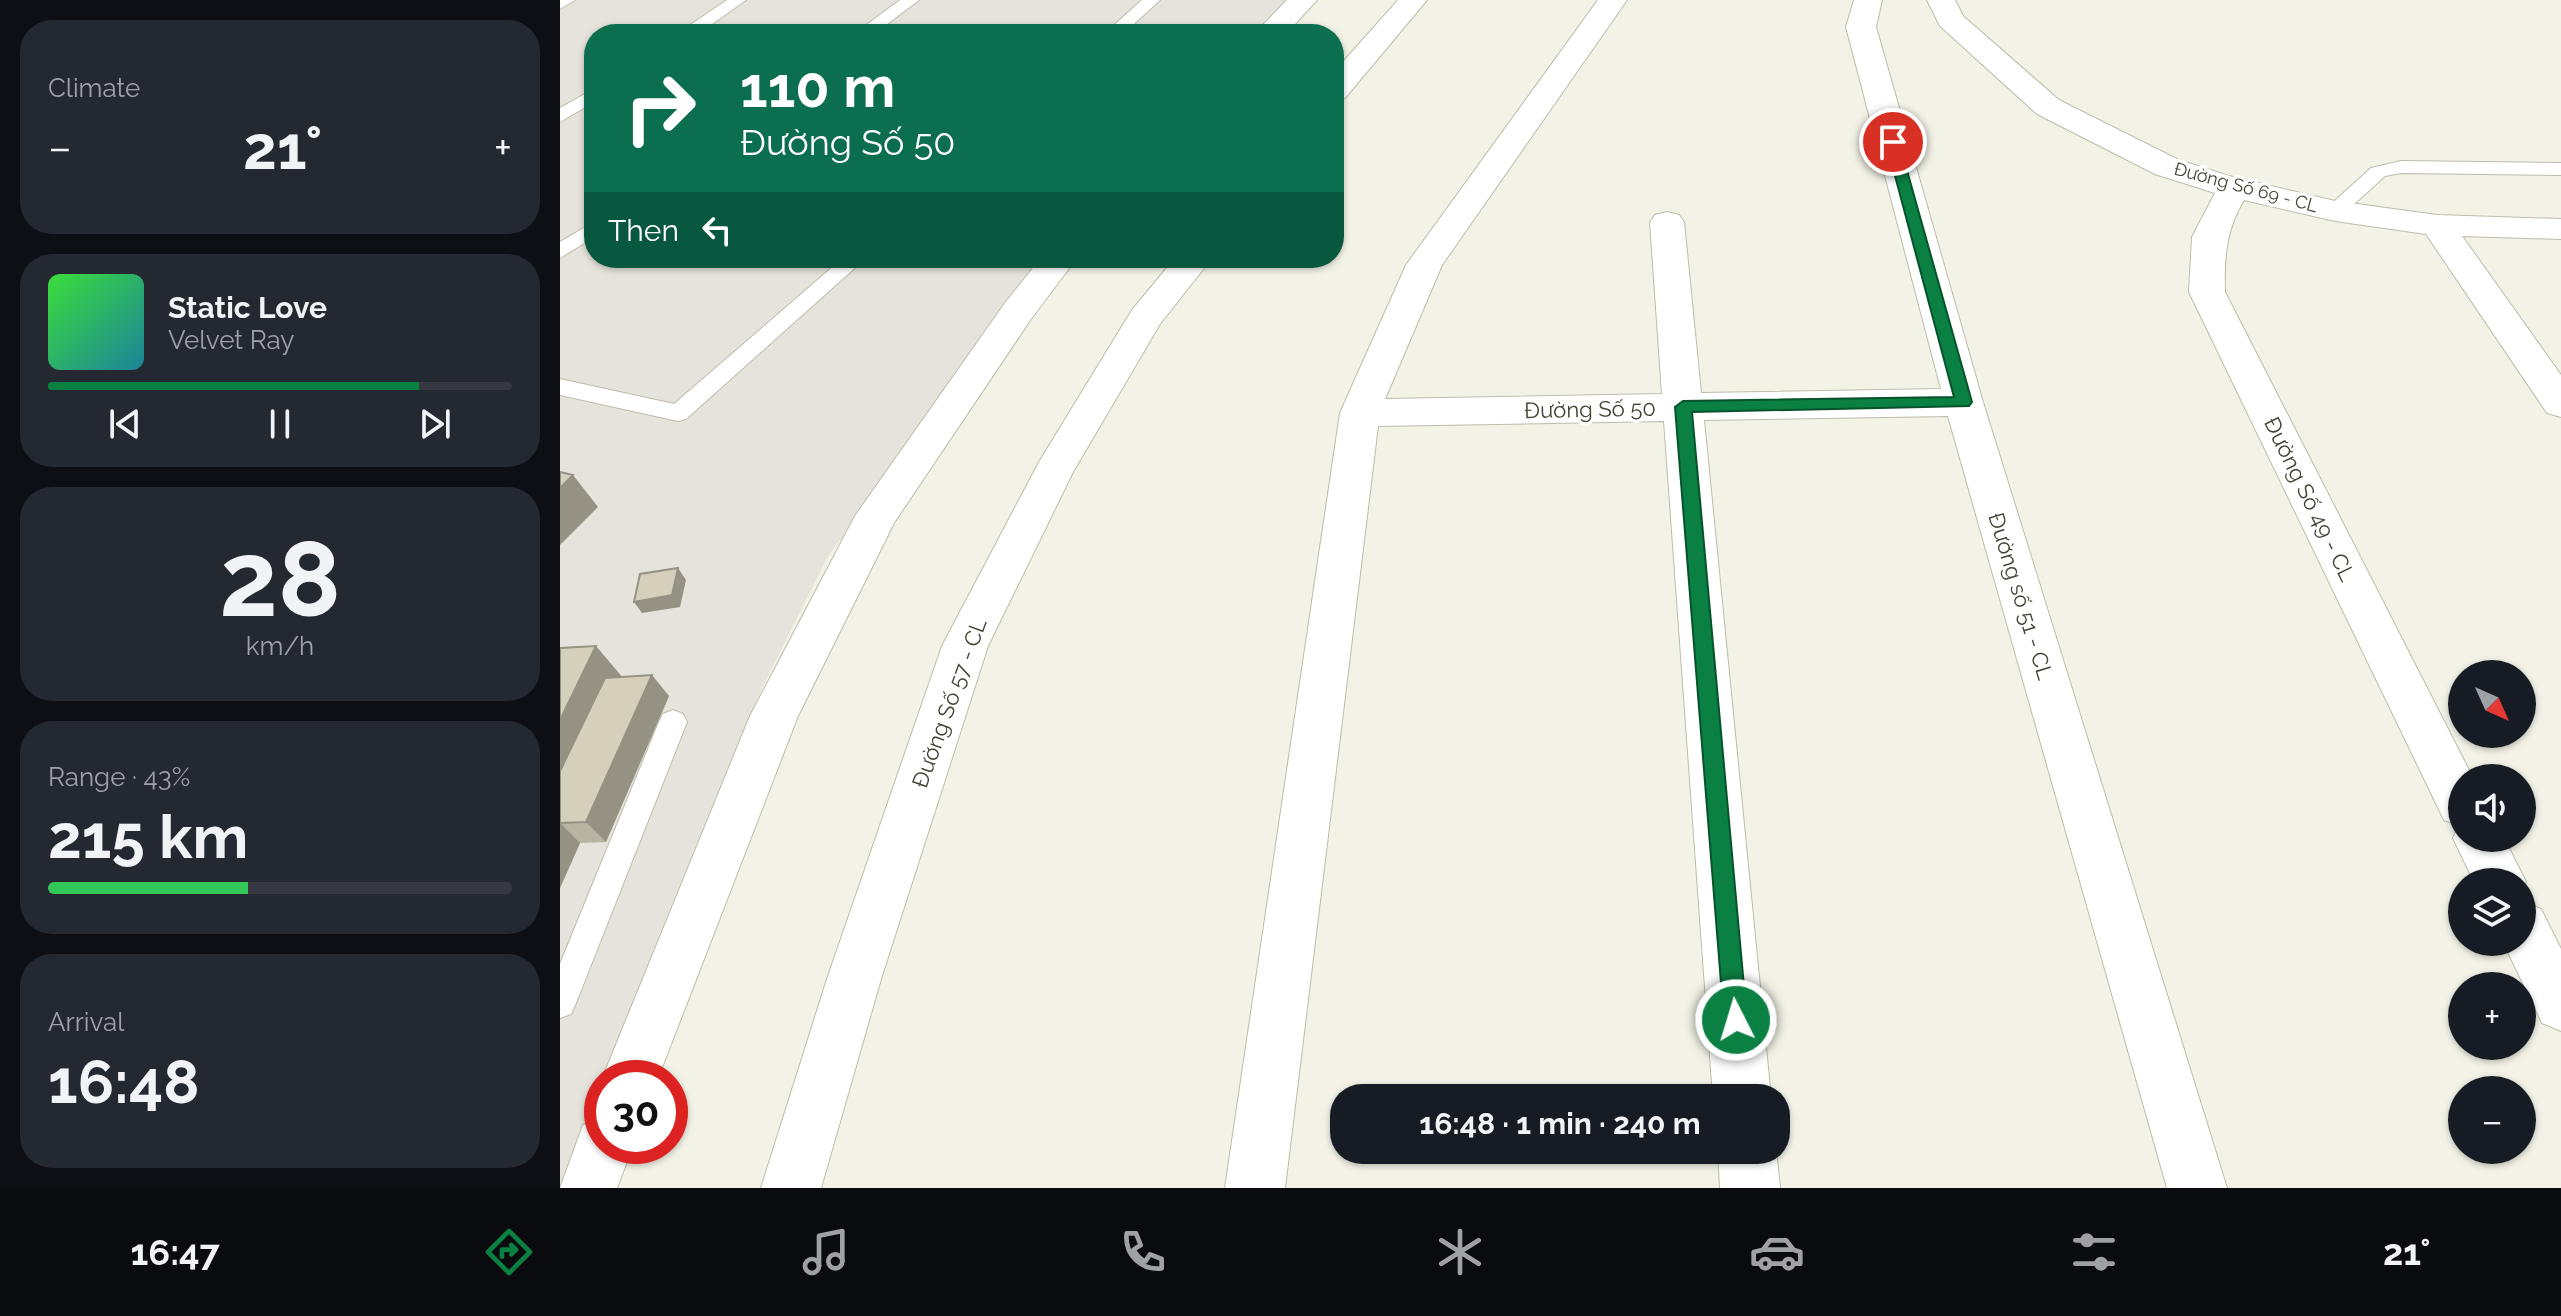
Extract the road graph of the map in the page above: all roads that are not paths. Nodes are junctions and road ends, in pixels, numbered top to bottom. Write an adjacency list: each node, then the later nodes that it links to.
1 (567, 0): 10 (lane)
2 (738, 0): 11 (lane)
3 (911, 0): 12 (lane)
4 (1152, 0): 13 (lane)
5 (1303, 0): 14 (street)
6 (1413, 0): 15 (street)
7 (1613, 0): 33 (street)
8 (1868, 0): 30 (street, Đường số 51 - CL)
9 (1941, 0): 19 (street, Đường Số 69 - CL)
10 (560, 4)
11 (701, 24)
12 (877, 24)
13 (1124, 24)
14 (1279, 24)
15 (1344, 79)
16 (584, 100): 17 (lane)
17 (560, 116)
18 (2561, 169): 20 (lane)
19 (2235, 188): 20 (street, Đường Số 69 - CL); 35 (street, Đường Số 49 - CL)
20 (2335, 211): 22 (street, Đường Số 69 - CL)
21 (1667, 222): 32 (street)
22 (2437, 225): 23 (street, Đường Số 69 - CL); 31 (street)
23 (2561, 229)
24 (584, 235): 25 (lane)
25 (560, 252)
26 (845, 268): 29 (lane)
27 (1051, 268): 39 (street)
28 (1186, 268): 44 (street, Đường Số 57 - CL)
29 (560, 387)
30 (1964, 402): 32 (street, Đường Số 50); 47 (street, Đường số 51 - CL)
31 (2561, 404)
32 (1683, 407): 33 (street, Đường Số 50); 40 (street)
33 (1360, 413): 45 (street)
34 (673, 722): 37 (lane)
35 (2448, 777)
36 (2536, 954): 38 (street)
37 (560, 1003)
38 (2561, 1005)
39 (637, 1060)
40 (1741, 1084)
41 (597, 1164): 43 (street)
42 (1748, 1164): 46 (street)
43 (587, 1188)
44 (791, 1188)
45 (1255, 1188)
46 (1750, 1188)
47 (2197, 1188)

